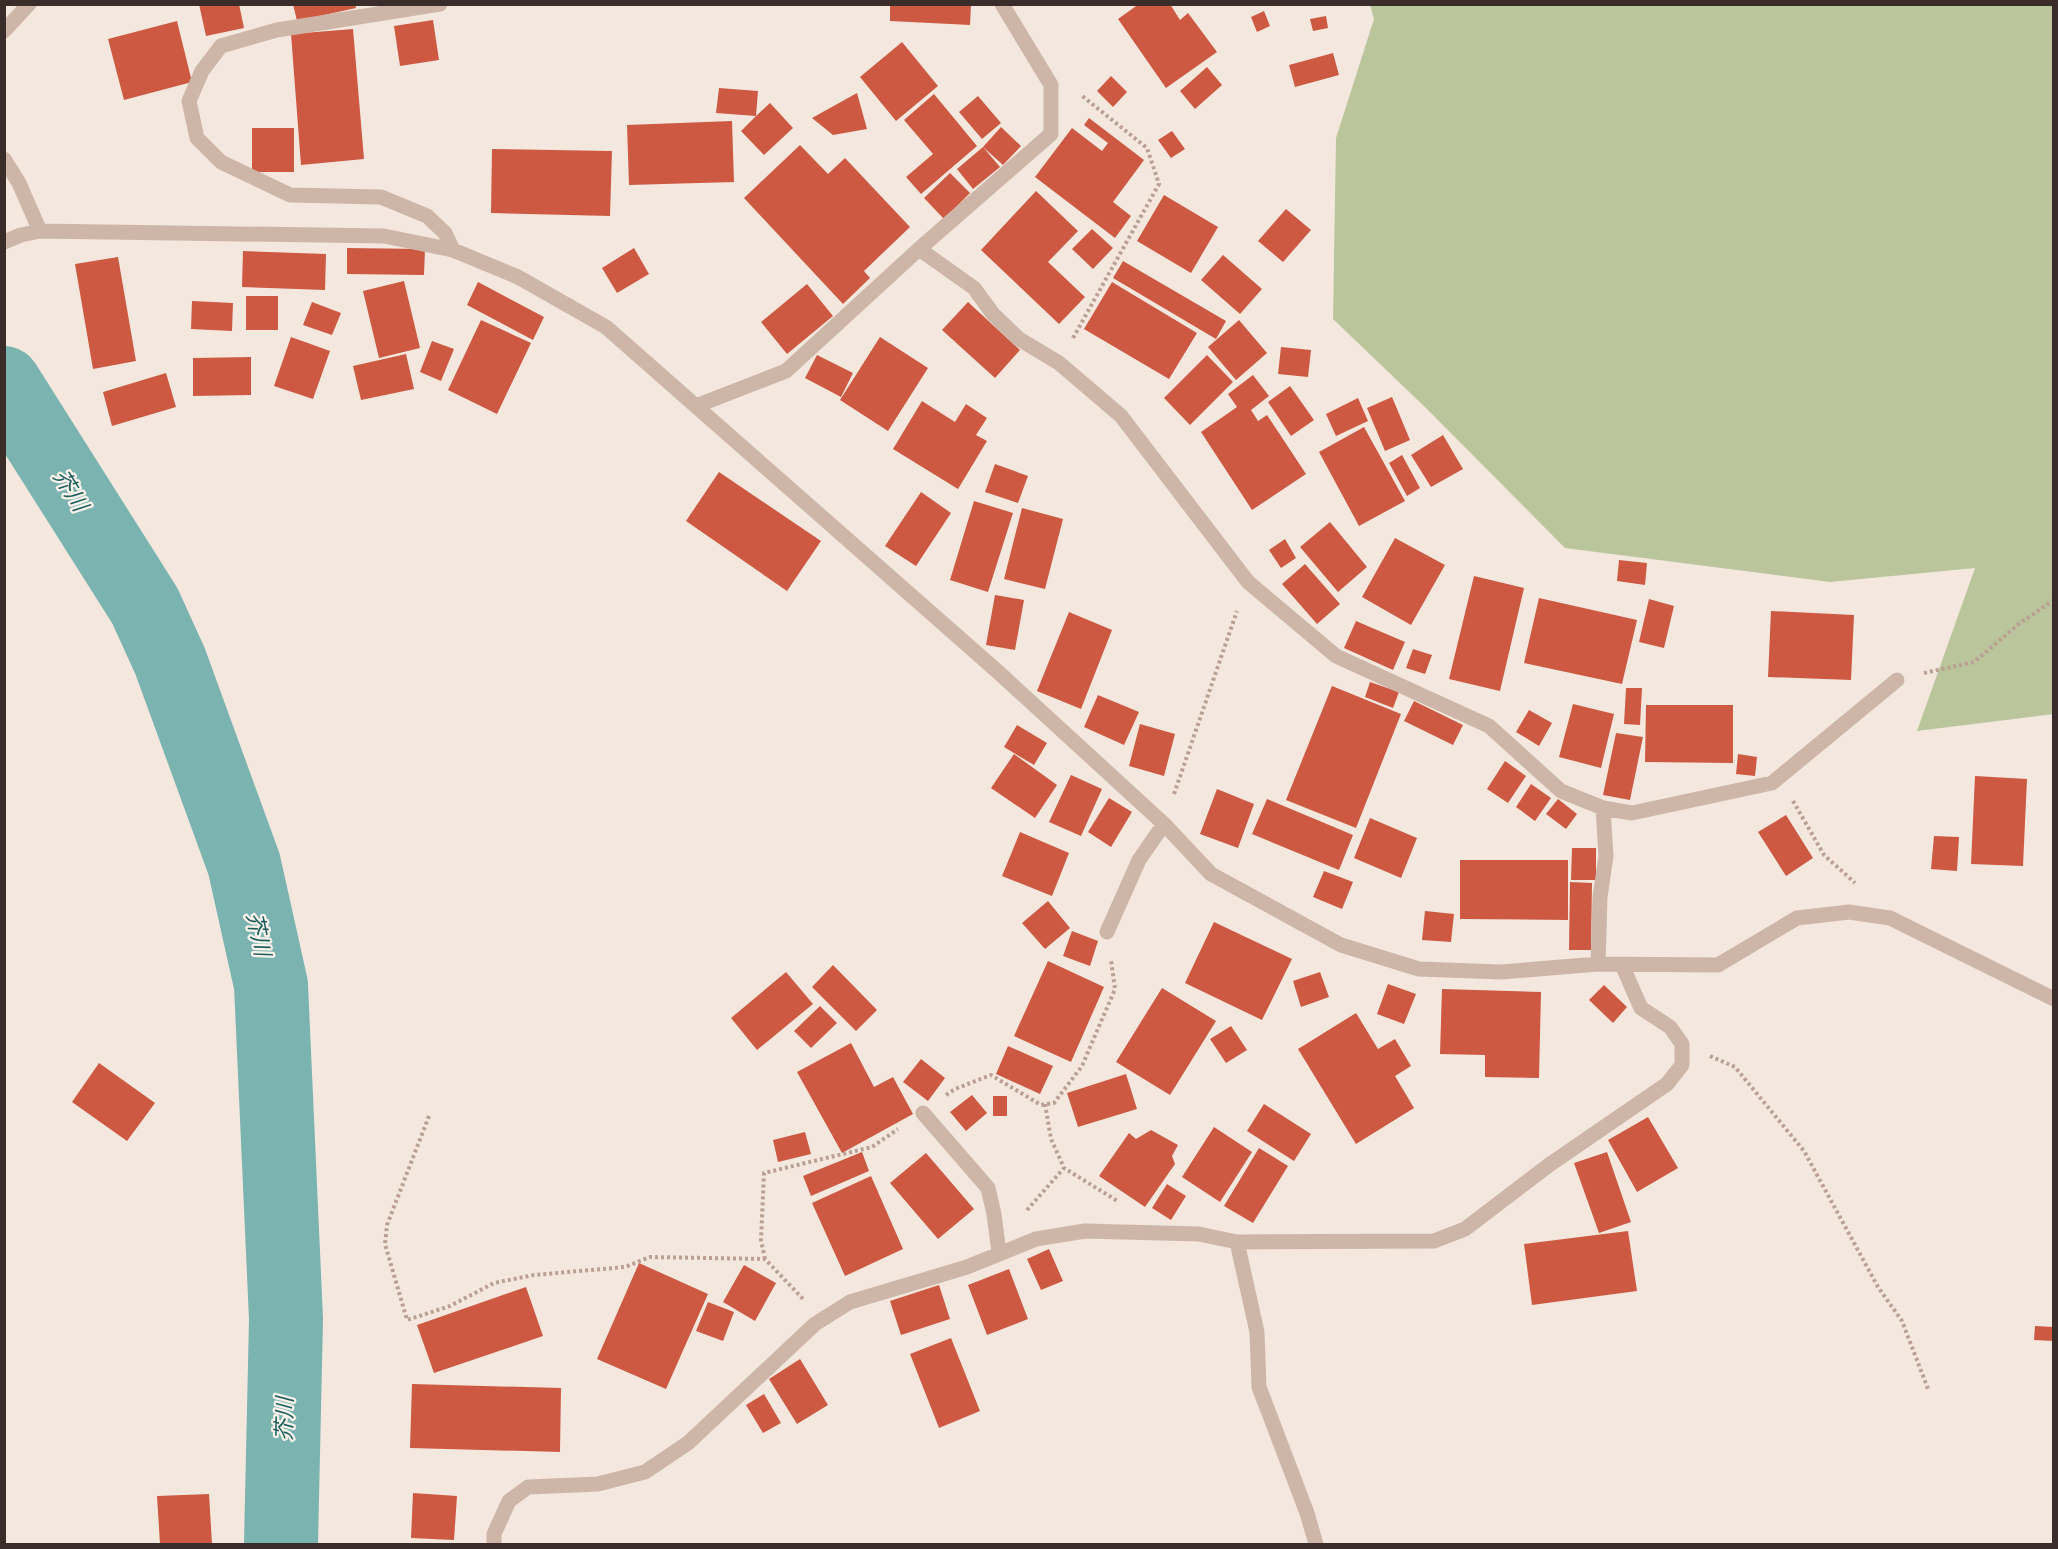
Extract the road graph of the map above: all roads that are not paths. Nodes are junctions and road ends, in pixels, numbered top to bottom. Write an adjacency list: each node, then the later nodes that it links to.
1 (29, 4): 4 (street)
2 (440, 4): 9 (street)
3 (1002, 4): 8 (street)
4 (4, 31)
5 (4, 159): 6 (street)
6 (40, 231): 7 (street); 9 (street)
7 (4, 242)
8 (920, 249): 10 (street); 12 (street)
9 (453, 250): 10 (street)
10 (696, 406): 13 (street)
11 (1897, 680): 12 (street)
12 (1603, 808): 15 (street)
13 (1164, 824): 14 (street); 15 (street)
14 (1107, 932)
15 (1598, 964): 16 (street)
16 (1622, 965): 17 (street); 19 (street)
17 (2054, 999)
18 (923, 1113): 20 (street)
19 (1237, 1242): 20 (street); 22 (street)
20 (999, 1253): 21 (street)
21 (494, 1545)
22 (1316, 1545)

